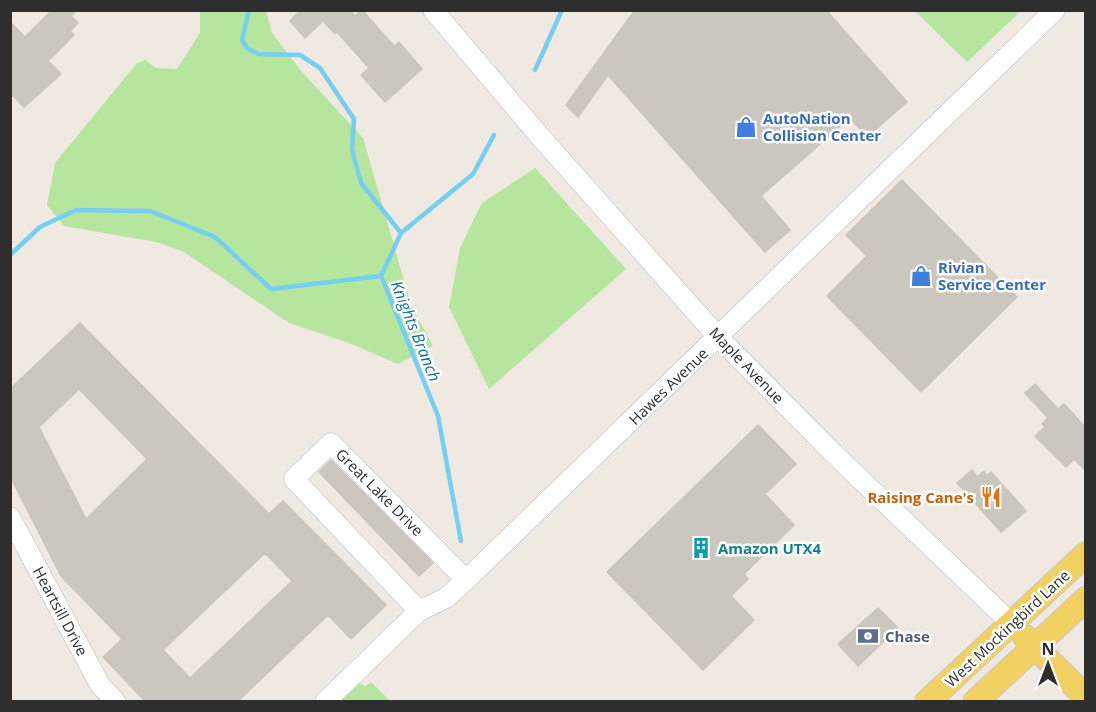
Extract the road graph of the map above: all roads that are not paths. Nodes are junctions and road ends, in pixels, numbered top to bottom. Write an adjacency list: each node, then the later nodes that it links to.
1 (433, 10): 3 (street, Maple Avenue)
2 (1055, 10): 3 (street, Hawes Avenue)
3 (718, 337): 6 (street, Hawes Avenue); 9 (street, Maple Avenue)
4 (10, 517): 12 (street, Heartsill Drive)
5 (1086, 554): 9 (main road, West Mockingbird Lane)
6 (466, 579): 8 (street, Hawes Avenue); 8 (street, Great Lake Drive)
7 (1086, 599): 10 (main road)
8 (418, 611): 13 (street, Hawes Avenue)
9 (1012, 624): 10 (main road, Maple Avenue); 14 (main road, West Mockingbird Lane)
10 (1036, 647): 11 (main road, Maple Avenue); 15 (main road)
11 (1086, 697)
12 (116, 702)
13 (325, 702)
14 (927, 702)
15 (975, 702)

